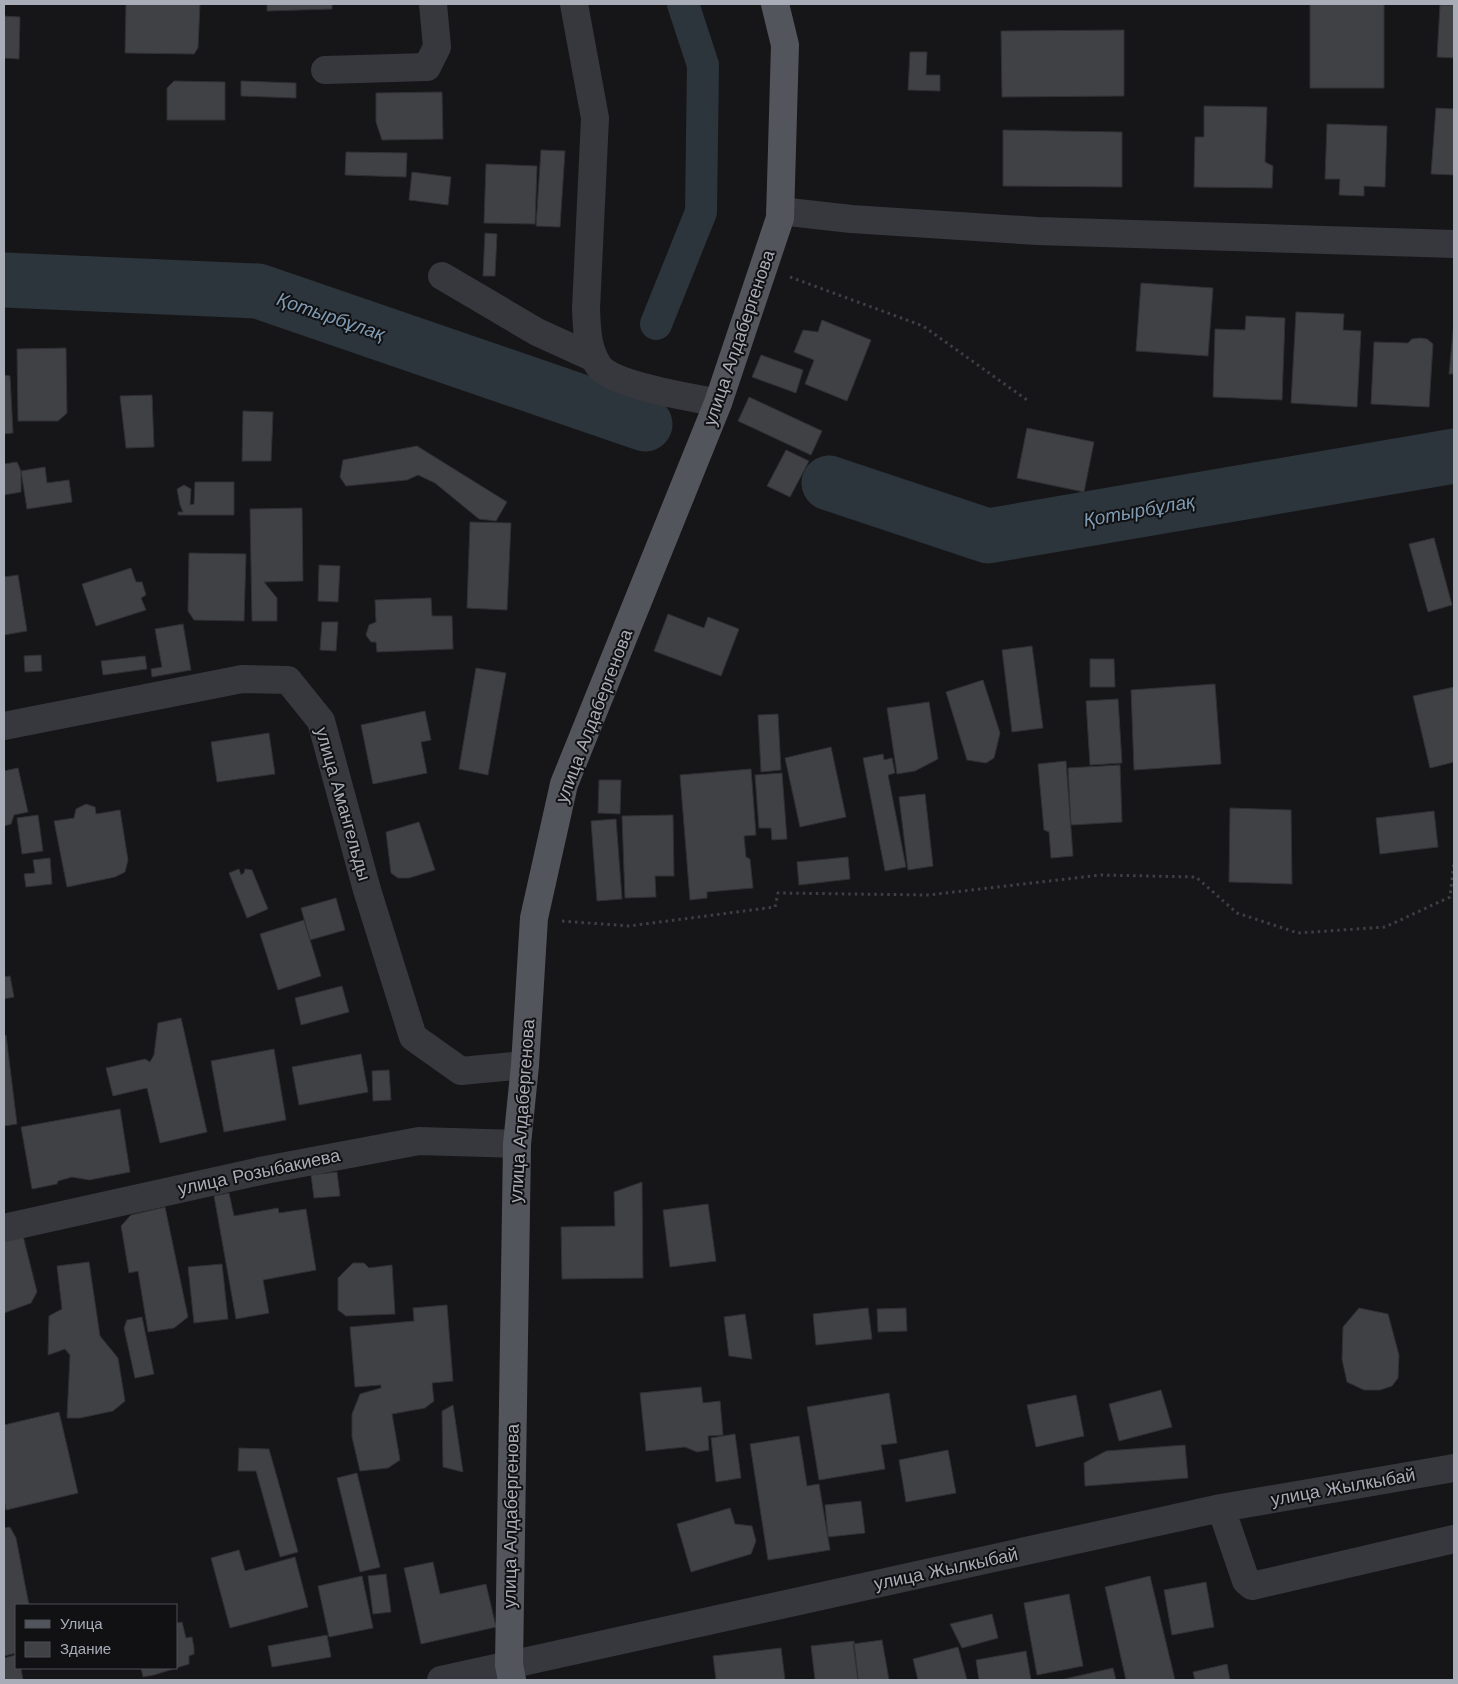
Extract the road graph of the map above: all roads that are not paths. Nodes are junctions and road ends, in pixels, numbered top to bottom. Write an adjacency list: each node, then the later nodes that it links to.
1 (433, 4): 4 (street)
2 (574, 4): 8 (street)
3 (775, 4): 5 (main road, улица Алдабергенова)
4 (325, 70)
5 (780, 211): 6 (street); 9 (main road, улица Алдабергенова)
6 (1454, 244)
7 (442, 276): 8 (street)
8 (594, 358): 9 (street)
9 (718, 403): 11 (main road, улица Алдабергенова)
10 (4, 726): 11 (street, улица Амангельды)
11 (525, 1065): 12 (main road, улица Алдабергенова)
12 (517, 1144): 13 (street, улица Розыбакиева); 17 (main road, улица Алдабергенова)
13 (4, 1228)
14 (1454, 1468): 15 (street, улица Жылкыбай)
15 (1220, 1508): 16 (street); 17 (street, улица Жылкыбай)
16 (1454, 1539)
17 (510, 1673): 18 (street, улица Жылкыбай)
18 (440, 1680)

